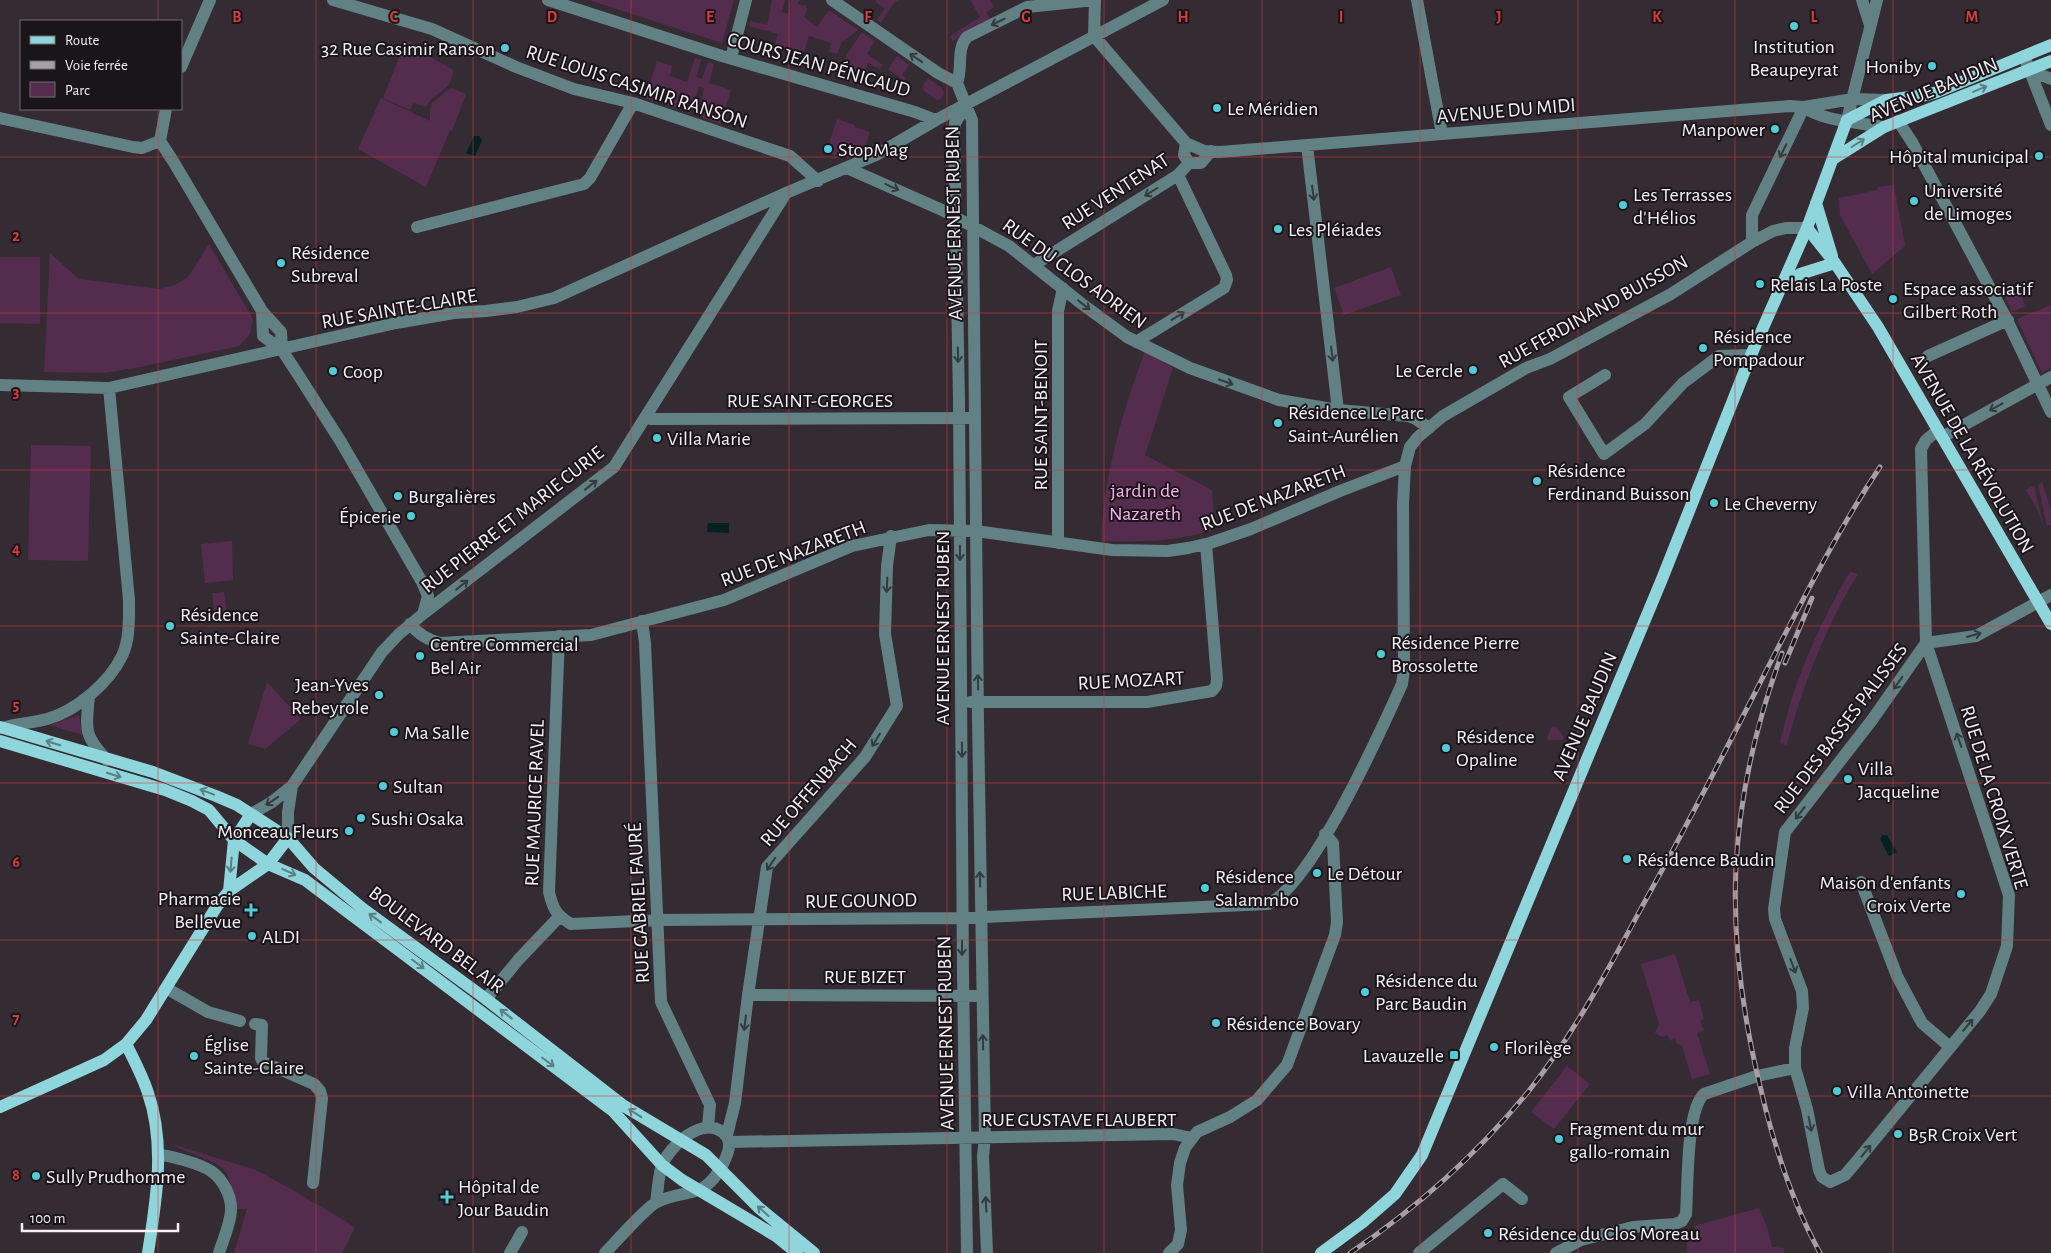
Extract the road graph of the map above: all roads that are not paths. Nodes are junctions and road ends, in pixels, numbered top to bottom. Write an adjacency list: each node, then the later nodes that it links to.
1 (210, 0): 19 (street)
2 (333, 0): 11 (street, RUE LOUIS CASIMIR RANSON)
3 (548, 0): 17 (street, COURS JEAN PÉNICAUD)
4 (746, 0): 17 (street)
5 (832, 0): 22 (street, one-way to 5)
6 (1095, 0): 12 (street); 14 (street)
7 (1163, 0): 14 (street, RUE SAINTE-CLAIRE)
8 (1417, 0): 35 (street)
9 (1862, 0): 13 (street)
10 (1877, 0): 13 (street)
11 (347, 2): 25 (street, RUE LOUIS CASIMIR RANSON)
12 (1037, 3): 22 (street, one-way to 22)
13 (1871, 27): 23 (street)
14 (1094, 36): 26 (street, RUE SAINTE-CLAIRE); 37 (street)
15 (2051, 45): 16 (main road, AVENUE BAUDIN)
16 (2024, 56): 20 (street); 24 (main road, AVENUE BAUDIN)
17 (731, 58): 30 (street, COURS JEAN PÉNICAUD)
18 (2051, 61): 20 (main road, AVENUE BAUDIN)
19 (182, 65)
20 (2029, 70): 21 (street); 32 (main road, AVENUE BAUDIN, one-way to 20); 33 (street)
21 (2051, 79)
22 (957, 83): 26 (street)
23 (1852, 99): 24 (street, AVENUE BAUDIN); 27 (street, AVENUE DU MIDI); 31 (street)
24 (1886, 100): 31 (main road, AVENUE BAUDIN)
25 (634, 103): 44 (street, RUE LOUIS CASIMIR RANSON); 48 (street)
26 (966, 105): 30 (street, RUE SAINTE-CLAIRE); 47 (street, AVENUE ERNEST RUBEN); 49 (street, AVENUE ERNEST RUBEN)
27 (1804, 107): 31 (street, AVENUE DU MIDI); 35 (street, AVENUE DU MIDI); 51 (street, one-way to 51)
28 (166, 110): 36 (street)
29 (0, 118): 36 (street)
30 (936, 120): 42 (street, RUE SAINTE-CLAIRE)
31 (1846, 120): 34 (street, AVENUE DU MIDI); 40 (main road, AVENUE BAUDIN)
32 (1898, 121): 34 (main road, AVENUE BAUDIN); 56 (street)
33 (2051, 125)
34 (1884, 127): 40 (main road, AVENUE BAUDIN, one-way to 34)
35 (1442, 134): 38 (street, AVENUE DU MIDI)
36 (160, 142): 58 (street)
37 (1186, 143): 39 (street); 41 (street)
38 (1307, 145): 39 (street, AVENUE DU MIDI); 66 (street, one-way to 66)
39 (1211, 151): 41 (street)
40 (1833, 159): 46 (main road, AVENUE BAUDIN)
41 (1189, 163): 43 (street, RUE VENTENAT)
42 (847, 168): 44 (street, RUE SAINTE-CLAIRE); 47 (street, RUE DU CLOS ADRIEN, one-way to 47)
43 (1178, 175): 53 (street, RUE VENTENAT, one-way to 53); 57 (street, one-way to 43)
44 (818, 181): 45 (street, RUE SAINTE-CLAIRE)
45 (786, 193): 58 (street, RUE SAINTE-CLAIRE); 68 (street, RUE PIERRE ET MARIE CURIE)
46 (1816, 203): 50 (main road, AVENUE BAUDIN); 52 (main road)
47 (956, 219): 49 (street, RUE DU CLOS ADRIEN); 70 (street, AVENUE ERNEST RUBEN, one-way to 70)
48 (417, 227)
49 (973, 227): 53 (street, RUE DU CLOS ADRIEN); 69 (street, AVENUE ERNEST RUBEN)
50 (1807, 228): 51 (street, RUE FERDINAND BUISSON); 52 (main road); 54 (main road, AVENUE BAUDIN)
51 (1752, 242): 71 (street, RUE FERDINAND BUISSON)
52 (1835, 263): 54 (main road); 72 (main road, AVENUE DE LA RÉVOLUTION)
53 (1034, 265): 55 (street, RUE DU CLOS ADRIEN)
54 (1782, 287): 59 (main road, AVENUE BAUDIN)
55 (1063, 288): 57 (street, RUE DU CLOS ADRIEN, one-way to 57); 77 (street, RUE SAINT-BENOIT)
56 (2008, 320): 60 (street); 63 (street)
57 (1136, 342): 66 (street, RUE DU CLOS ADRIEN, one-way to 66)
58 (282, 350): 65 (street, RUE SAINTE-CLAIRE); 81 (street)
59 (1751, 356): 61 (street); 141 (main road, AVENUE BAUDIN)
60 (1928, 356)
61 (1605, 375)
62 (2051, 377): 63 (street, RUE DE LA CROIX VERTE)
63 (2037, 384): 67 (street); 72 (street, RUE DE LA CROIX VERTE, one-way to 72)
64 (0, 385): 65 (street, RUE SAINTE-CLAIRE)
65 (109, 388): 87 (street)
66 (1338, 410): 71 (street, RUE DU CLOS ADRIEN)
67 (2051, 412)
68 (646, 416): 70 (street, RUE SAINT-GEORGES); 81 (street, RUE PIERRE ET MARIE CURIE, one-way to 68)
69 (975, 418): 70 (street, RUE SAINT-GEORGES); 75 (street, AVENUE ERNEST RUBEN)
70 (959, 419): 74 (street, AVENUE ERNEST RUBEN)
71 (1429, 428): 73 (street)
72 (1940, 433): 80 (main road, AVENUE DE LA RÉVOLUTION); 86 (street, RUE DE LA CROIX VERTE)
73 (1405, 466): 78 (street, RUE DE NAZARETH); 95 (street)
74 (960, 531): 75 (street, RUE DE NAZARETH); 76 (street, RUE DE NAZARETH); 89 (street, AVENUE ERNEST RUBEN, one-way to 89)
75 (976, 531): 77 (street, RUE DE NAZARETH); 88 (street, AVENUE ERNEST RUBEN, one-way to 75)
76 (891, 536): 82 (street, RUE DE NAZARETH); 104 (street, RUE OFFENBACH, one-way to 104)
77 (1058, 543): 78 (street, RUE DE NAZARETH)
78 (1206, 544): 88 (street, RUE MOZART)
79 (2051, 596): 80 (street)
80 (2039, 602): 84 (main road, AVENUE DE LA RÉVOLUTION); 86 (street, one-way to 80)
81 (423, 614): 83 (street, RUE PIERRE ET MARIE CURIE)
82 (642, 622): 85 (street, RUE DE NAZARETH); 105 (street, RUE GABRIEL FAURÉ)
83 (410, 624): 85 (street, RUE DE NAZARETH); 93 (street, RUE PIERRE ET MARIE CURIE)
84 (2051, 624)
85 (559, 636): 101 (street, RUE MAURICE RAVEL)
86 (1926, 643): 114 (street, RUE DE LA CROIX VERTE, one-way to 86); 115 (street, RUE DES BASSES PALISSES, one-way to 115)
87 (90, 696): 90 (street); 92 (street)
88 (978, 702): 89 (street, RUE MOZART); 102 (street, AVENUE ERNEST RUBEN, one-way to 88)
89 (961, 703): 103 (street, AVENUE ERNEST RUBEN, one-way to 103)
90 (1, 727): 92 (main road, BOULEVARD BEL AIR, one-way to 90)
91 (0, 741): 97 (main road, BOULEVARD BEL AIR, one-way to 97)
92 (107, 760): 94 (main road, BOULEVARD BEL AIR, one-way to 92)
93 (292, 786): 94 (street, RUE PIERRE ET MARIE CURIE, one-way to 94); 96 (street, RUE PIERRE ET MARIE CURIE)
94 (251, 814): 96 (main road, BOULEVARD BEL AIR); 97 (main road, RUE PIERRE ET MARIE CURIE)
95 (1325, 834): 102 (street, RUE LABICHE); 120 (street)
96 (288, 838): 98 (main road); 110 (main road, BOULEVARD BEL AIR, one-way to 96)
97 (234, 840): 98 (main road, BOULEVARD BEL AIR); 100 (main road, RUE PIERRE ET MARIE CURIE, one-way to 100)
98 (268, 864): 100 (main road); 124 (main road, BOULEVARD BEL AIR, one-way to 124)
99 (1861, 882): 114 (street)
100 (229, 891): 106 (main road)
101 (559, 917): 105 (street); 110 (street)
102 (981, 917): 103 (street, RUE LABICHE); 109 (street, AVENUE ERNEST RUBEN)
103 (962, 918): 104 (street, RUE GOUNOD); 108 (street, AVENUE ERNEST RUBEN, one-way to 108)
104 (760, 919): 105 (street); 107 (street, RUE OFFENBACH)
105 (658, 920): 117 (street, RUE GABRIEL FAURÉ)
106 (166, 988): 111 (street); 113 (main road)
107 (748, 995): 108 (street, RUE BIZET); 121 (street, RUE OFFENBACH, one-way to 121)
108 (963, 995): 109 (street, RUE BIZET); 119 (street, AVENUE ERNEST RUBEN)
109 (982, 996): 118 (street, AVENUE ERNEST RUBEN, one-way to 109)
110 (486, 999): 122 (main road, BOULEVARD BEL AIR, one-way to 110)
111 (240, 1021)
112 (256, 1024): 127 (street)
113 (126, 1044): 116 (main road); 123 (main road)
114 (1950, 1047): 126 (street, RUE DE LA CROIX VERTE, one-way to 114)
115 (1796, 1068): 126 (street, RUE DES BASSES PALISSES, one-way to 126); 143 (street)
116 (0, 1108)
117 (708, 1126): 121 (street); 122 (street)
118 (985, 1137): 119 (street, RUE GUSTAVE FLAUBERT); 120 (street, RUE GUSTAVE FLAUBERT); 139 (street, AVENUE ERNEST RUBEN, one-way to 118)
119 (966, 1138): 121 (street, RUE GUSTAVE FLAUBERT); 138 (street, AVENUE ERNEST RUBEN)
120 (1192, 1138): 140 (street)
121 (728, 1139): 125 (street, RUE OFFENBACH)
122 (680, 1140): 124 (street); 125 (main road, BOULEVARD BEL AIR)
123 (158, 1156): 132 (main road); 133 (street)
124 (662, 1165): 128 (main road, BOULEVARD BEL AIR); 130 (street)
125 (720, 1169): 128 (street, RUE OFFENBACH); 137 (main road, BOULEVARD BEL AIR, one-way to 125)
126 (1830, 1182)
127 (313, 1183)
128 (698, 1191): 130 (street); 136 (main road, BOULEVARD BEL AIR)
129 (1522, 1199): 142 (street)
130 (656, 1202): 135 (street)
131 (522, 1232): 134 (street)
132 (148, 1253)
133 (219, 1253)
134 (510, 1253)
135 (605, 1253)
136 (797, 1253)
137 (814, 1253)
138 (967, 1253)
139 (987, 1253)
140 (1169, 1253)
141 (1320, 1253)
142 (1419, 1253)
143 (1556, 1253)

